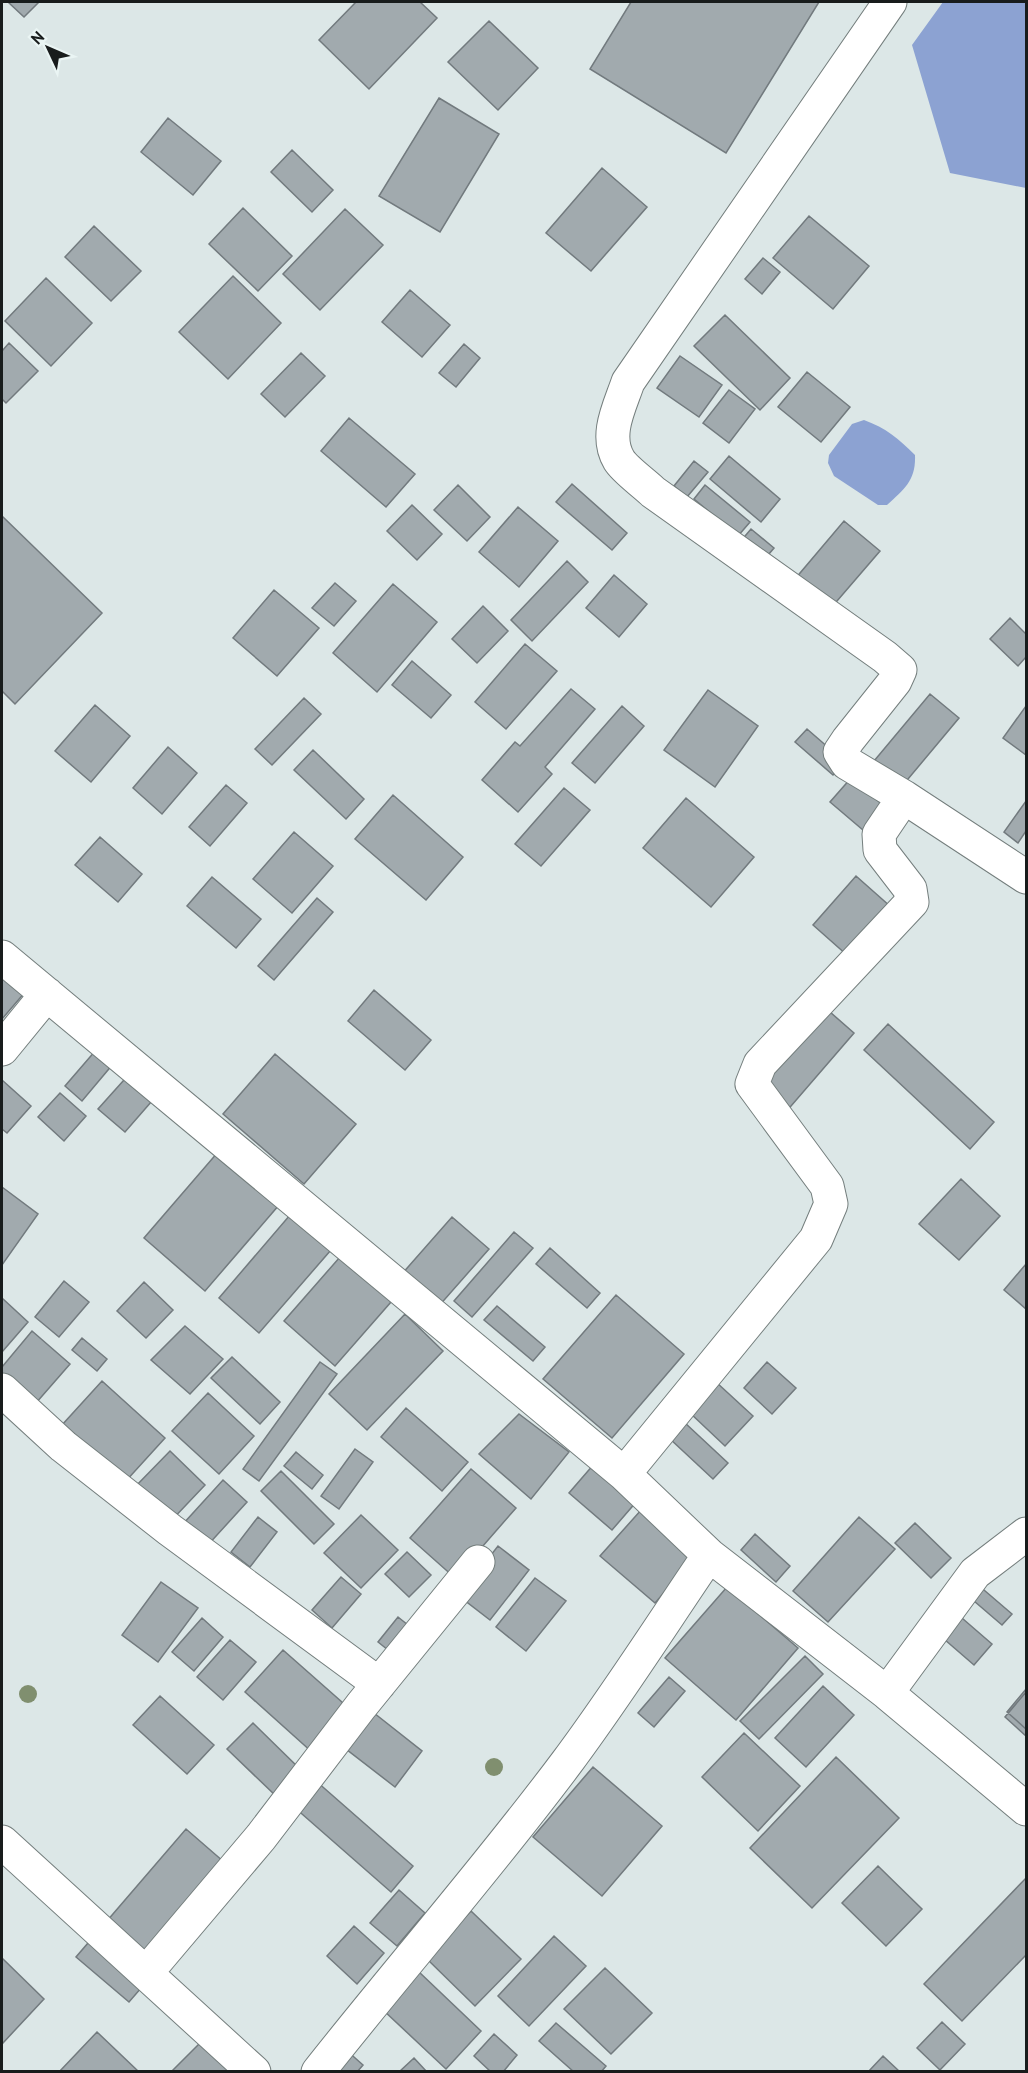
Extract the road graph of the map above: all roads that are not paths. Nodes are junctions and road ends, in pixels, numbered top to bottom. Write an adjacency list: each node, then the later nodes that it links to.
1 (890, 2): 2 (street)
2 (903, 797): 3 (street); 8 (street)
3 (1026, 877)
4 (2, 957): 5 (street)
5 (46, 994): 6 (street); 8 (street)
6 (2, 1049)
7 (2, 1390): 12 (street)
8 (624, 1474): 10 (street)
9 (1026, 1534): 13 (street)
10 (709, 1556): 13 (street); 18 (street)
11 (478, 1562): 12 (street)
12 (379, 1684): 16 (street)
13 (887, 1693): 14 (street)
14 (1026, 1809)
15 (2, 1842): 16 (street)
16 (146, 1973): 17 (street)
17 (254, 2072)
18 (318, 2072)

